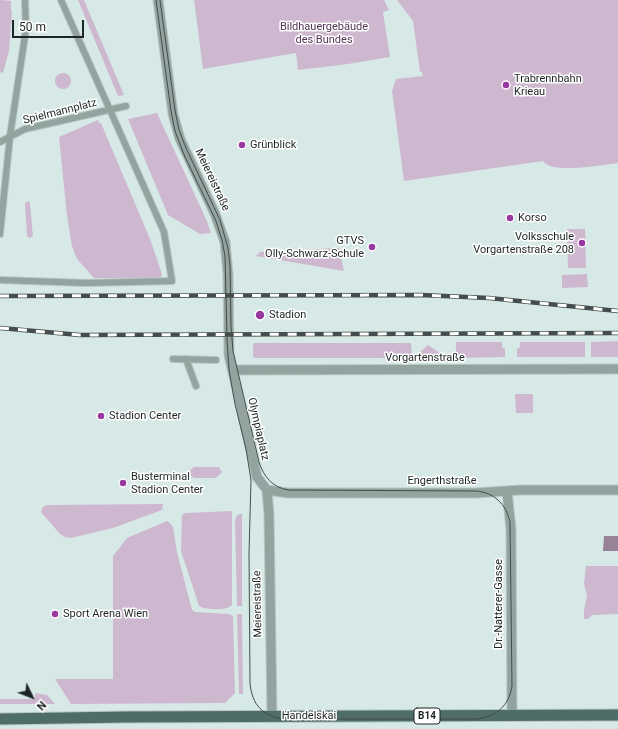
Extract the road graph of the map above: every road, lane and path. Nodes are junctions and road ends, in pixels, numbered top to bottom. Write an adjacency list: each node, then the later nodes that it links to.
1 (25, 0): 6 (street)
2 (61, 0): 5 (street)
3 (158, 0): 14 (street, Meiereistraße)
4 (126, 106): 5 (street, Spielmannplatz)
5 (110, 110): 6 (street, Spielmannplatz); 9 (street)
6 (10, 136): 7 (street, Spielmannplatz); 8 (street)
7 (0, 142)
8 (0, 234)
9 (0, 280)
10 (173, 359): 11 (street)
11 (186, 359): 12 (street); 15 (street)
12 (216, 360)
13 (618, 369): 14 (street, Vorgartenstraße)
14 (233, 370): 16 (street, Olympiaplatz)
15 (196, 386)
16 (267, 490): 18 (street, Engerthstraße); 20 (street, Meiereistraße)
17 (618, 490): 18 (street, Engerthstraße)
18 (507, 491): 21 (street, Dr.-Natterer-Gasse)
19 (618, 715): 21 (main road, Handelskai / B14)
20 (272, 716): 21 (main road, Handelskai / B14); 22 (main road, Handelskai / B14)
21 (512, 716)
22 (0, 719)

